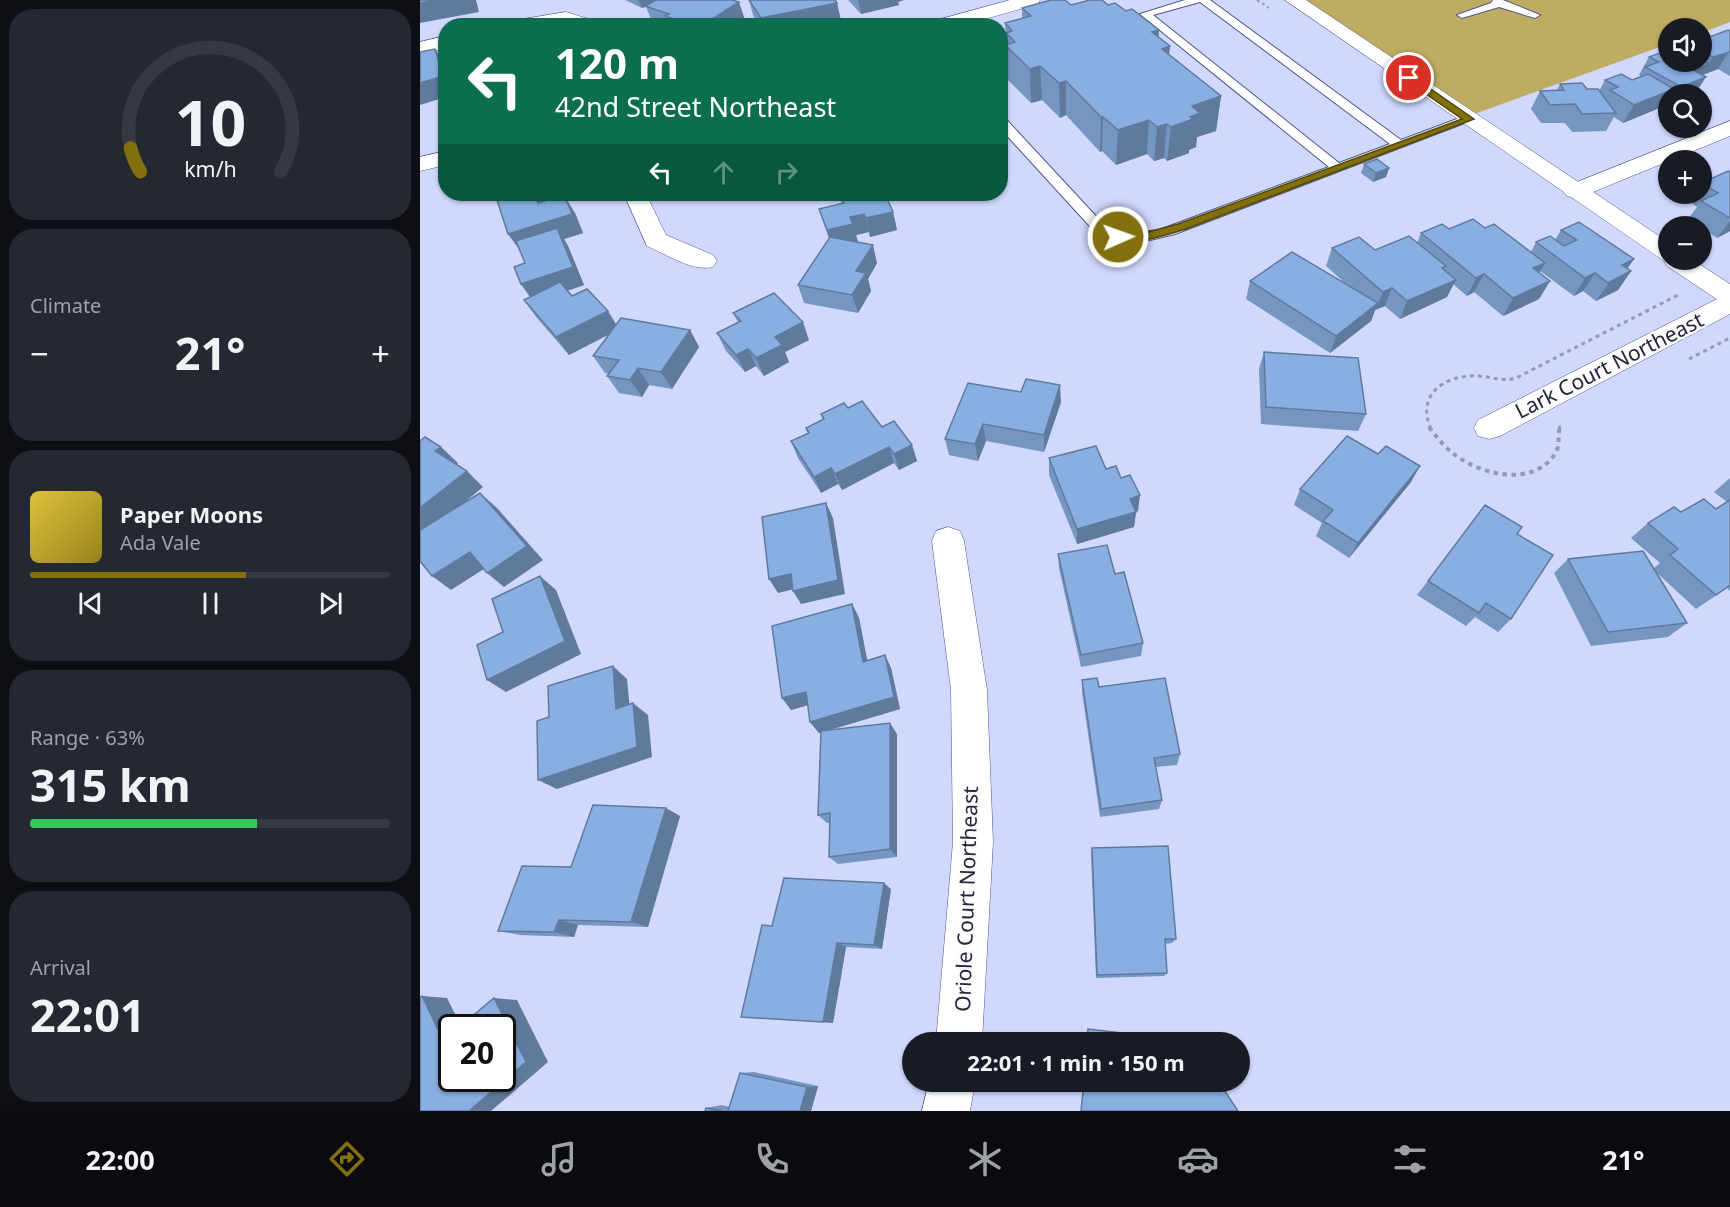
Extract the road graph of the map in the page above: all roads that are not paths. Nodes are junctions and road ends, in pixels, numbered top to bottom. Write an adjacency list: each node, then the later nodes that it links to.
1 (1031, 0): 8 (street)
2 (1197, 0): 17 (lane)
3 (1203, 0): 14 (lane)
4 (1294, 0): 11 (street)
5 (1498, 2): 6 (lane); 7 (lane)
6 (1462, 15)
7 (1535, 15)
8 (966, 18)
9 (438, 44): 10 (street)
10 (420, 48)
11 (1469, 119): 14 (lane); 18 (street)
12 (1730, 128): 18 (street)
13 (1008, 129): 17 (lane)
14 (1399, 145): 17 (lane)
15 (438, 160): 16 (street)
16 (420, 164)
17 (1337, 168)
18 (1575, 191): 20 (street)
19 (638, 201): 21 (street)
20 (1658, 247)
21 (704, 261)
22 (1691, 270): 23 (street)
23 (1730, 296)
24 (1730, 303): 25 (street, Lark Court Northeast)
25 (1489, 428)
26 (948, 541): 27 (street, Oriole Court Northeast)
27 (960, 1032)
28 (950, 1092): 29 (street)
29 (946, 1111)

